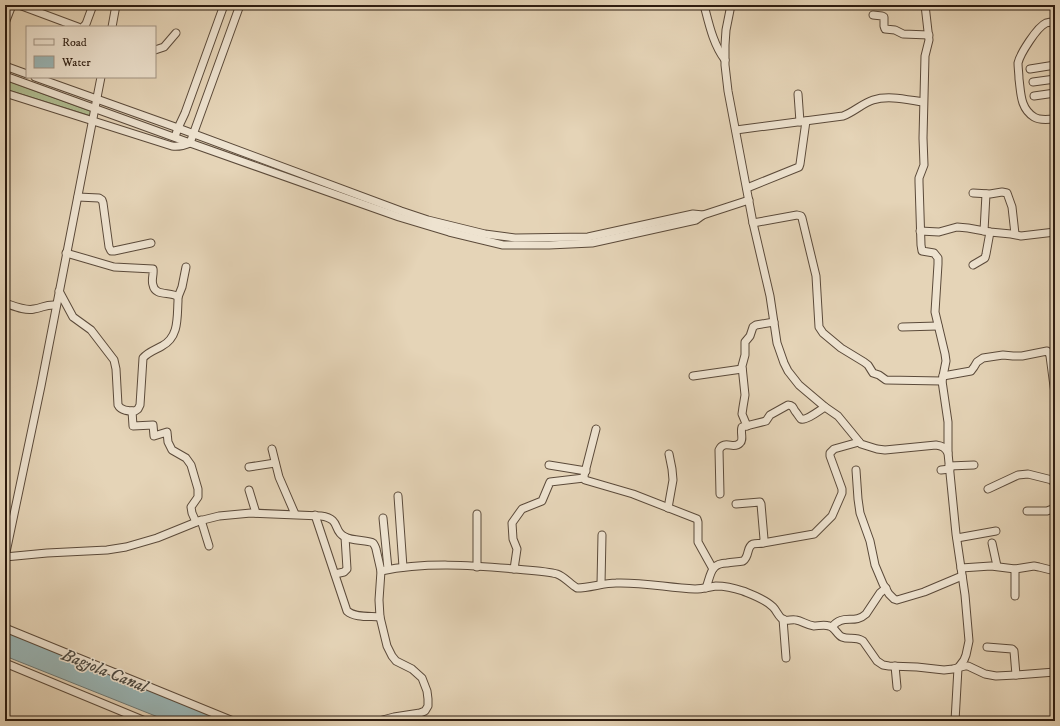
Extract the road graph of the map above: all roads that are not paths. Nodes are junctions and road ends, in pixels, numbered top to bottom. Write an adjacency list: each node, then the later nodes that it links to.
1 (12, 5): 12 (street)
2 (19, 5): 13 (street)
3 (93, 5): 14 (street)
4 (116, 5): 15 (street)
5 (224, 5): 39 (street)
6 (240, 5): 41 (street)
7 (704, 5): 19 (street)
8 (731, 5): 19 (street)
9 (926, 5): 17 (street)
10 (873, 15): 17 (street)
11 (1055, 22): 36 (street)
12 (5, 24)
13 (75, 26)
14 (84, 26)
15 (112, 26)
16 (176, 33): 18 (street)
17 (929, 35): 34 (street)
18 (156, 50)
19 (725, 60): 40 (street)
20 (1055, 65): 22 (street)
21 (5, 66): 23 (street)
22 (1030, 69)
23 (26, 74)
24 (5, 76): 35 (street)
25 (38, 78): 33 (street)
26 (102, 78): 33 (street)
27 (1055, 79): 28 (street)
28 (1033, 82)
29 (5, 93): 37 (street)
30 (1055, 93): 32 (street)
31 (798, 94): 38 (street)
32 (1034, 96)
33 (97, 99): 35 (street); 39 (street)
34 (923, 102): 38 (street); 51 (street)
35 (96, 109): 37 (street); 42 (street)
36 (1055, 119)
37 (94, 120): 43 (street); 47 (street)
38 (803, 121): 40 (street); 44 (street)
39 (178, 128): 41 (street); 42 (street)
40 (736, 130): 44 (street)
41 (193, 133): 43 (street); 49 (street)
42 (175, 137): 43 (street)
43 (190, 142): 49 (street)
44 (747, 188): 48 (street)
45 (973, 192): 46 (street)
46 (986, 194): 52 (street); 54 (street)
47 (78, 197): 55 (street); 56 (street)
48 (749, 200): 49 (street); 50 (street)
49 (703, 215)
50 (753, 223): 63 (street); 68 (street)
51 (920, 231): 52 (street); 64 (street)
52 (987, 231): 54 (street); 57 (street)
53 (1055, 232): 54 (street)
54 (1015, 234)
55 (151, 243)
56 (66, 254): 59 (street); 60 (street)
57 (973, 265)
58 (186, 267): 60 (street)
59 (59, 291): 62 (street); 71 (street)
60 (178, 297): 71 (street)
61 (5, 303): 62 (street)
62 (56, 304): 109 (street)
63 (774, 322): 66 (street); 70 (street)
64 (938, 326): 65 (street); 68 (street)
65 (902, 327)
66 (742, 369): 67 (street); 72 (street)
67 (693, 376)
68 (942, 379): 69 (street); 76 (street)
69 (1055, 394)
70 (825, 407): 72 (street); 74 (street)
71 (132, 411): 101 (street)
72 (747, 426): 90 (street)
73 (596, 429): 83 (street)
74 (858, 442): 76 (street); 106 (street)
75 (272, 449): 78 (street)
76 (948, 453): 82 (street)
77 (669, 454): 93 (street)
78 (275, 463): 81 (street); 97 (street)
79 (549, 465): 83 (street)
80 (974, 465): 82 (street)
81 (249, 467)
82 (949, 467): 85 (street); 105 (street)
83 (586, 470): 86 (street)
84 (856, 470): 122 (street)
85 (940, 470)
86 (584, 478): 93 (street); 113 (street)
87 (1055, 485): 88 (street)
88 (988, 489)
89 (249, 490): 96 (street)
90 (720, 494)
91 (398, 496): 111 (street)
92 (736, 504): 106 (street)
93 (668, 508): 114 (street)
94 (1055, 508): 95 (street)
95 (1027, 511)
96 (256, 513): 97 (street); 101 (street)
97 (294, 514): 99 (street)
98 (477, 514): 112 (street)
99 (315, 515): 104 (street); 119 (street)
100 (383, 518): 116 (street)
101 (198, 521): 108 (street); 109 (street)
102 (996, 531): 105 (street)
103 (602, 535): 120 (street)
104 (345, 537): 116 (street); 119 (street)
105 (957, 538): 118 (street)
106 (763, 543): 114 (street)
107 (992, 543): 110 (street)
108 (209, 546)
109 (5, 557)
110 (998, 566): 115 (street); 118 (street)
111 (403, 567): 112 (street); 116 (street)
112 (477, 567): 113 (street)
113 (514, 569): 120 (street)
114 (713, 569): 121 (street)
115 (1015, 569): 117 (street); 123 (street)
116 (384, 570): 124 (street)
117 (1055, 571)
118 (961, 572): 122 (street); 132 (street)
119 (335, 574): 124 (street)
120 (600, 584): 121 (street)
121 (706, 588): 125 (street)
122 (886, 588): 126 (street)
123 (1015, 596)
124 (380, 617): 139 (street)
125 (783, 620): 126 (street); 129 (street)
126 (832, 627): 131 (street)
127 (5, 628): 138 (street)
128 (987, 647): 134 (street)
129 (786, 658)
130 (5, 663): 136 (street)
131 (895, 666): 132 (street); 135 (street)
132 (958, 668): 134 (street); 140 (street)
133 (1055, 672): 134 (street)
134 (1016, 676)
135 (897, 687)
136 (126, 717): 137 (street)
137 (145, 721)
138 (234, 721)
139 (379, 721)
140 (955, 721)

